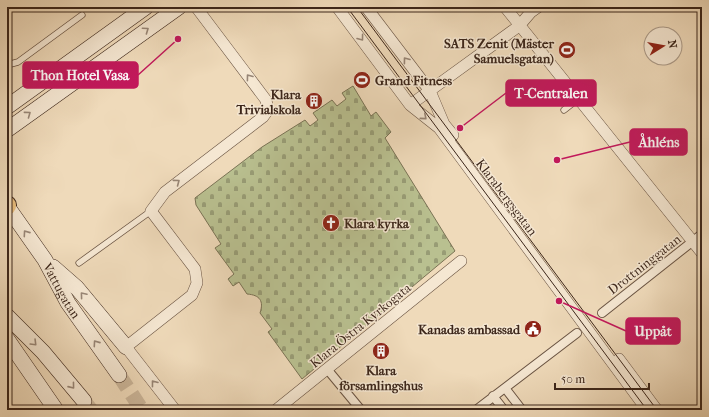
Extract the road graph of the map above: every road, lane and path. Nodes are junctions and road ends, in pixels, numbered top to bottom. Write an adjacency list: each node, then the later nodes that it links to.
1 (146, 7): 14 (main road)
2 (179, 7): 16 (main road, one-way to 2)
3 (196, 7): 18 (street, one-way to 3)
4 (338, 7): 13 (street, Klarabergsgatan, one-way to 13)
5 (366, 7): 11 (street, Klarabergsgatan, one-way to 5)
6 (504, 7): 9 (street)
7 (538, 7): 9 (street)
8 (82, 15): 10 (lane)
9 (520, 26): 11 (street); 12 (street)
10 (7, 65)
11 (430, 91): 13 (street); 43 (street, Klarabergsgatan)
12 (578, 99): 15 (lane); 20 (street)
13 (410, 105): 42 (street, Klarabergsgatan, one-way to 42)
14 (7, 107)
15 (564, 110)
16 (7, 130)
17 (7, 206): 22 (main road, Vattugatan, one-way to 17)
18 (151, 211): 24 (lane); 29 (street)
19 (702, 234): 20 (street, Drottninggatan)
20 (693, 241): 21 (street); 25 (street, Drottninggatan)
21 (702, 253)
22 (45, 260): 29 (main road, one-way to 22); 31 (main road, Vattugatan, one-way to 22)
23 (461, 261): 30 (street, Klara Östra Kyrkogata)
24 (80, 264)
25 (602, 313)
26 (7, 316): 34 (main road, one-way to 34)
27 (577, 333): 32 (street)
28 (7, 340): 35 (main road)
29 (126, 347): 36 (street, one-way to 29)
30 (326, 369): 37 (street, Klara Östra Kyrkogata); 38 (street)
31 (119, 375)
32 (505, 388): 33 (street); 41 (street)
33 (493, 396): 39 (street); 40 (street)
34 (84, 401)
35 (56, 410)
36 (176, 410)
37 (276, 410)
38 (360, 410)
39 (476, 410)
40 (504, 410)
41 (522, 410)
42 (647, 410)
43 (657, 410)

